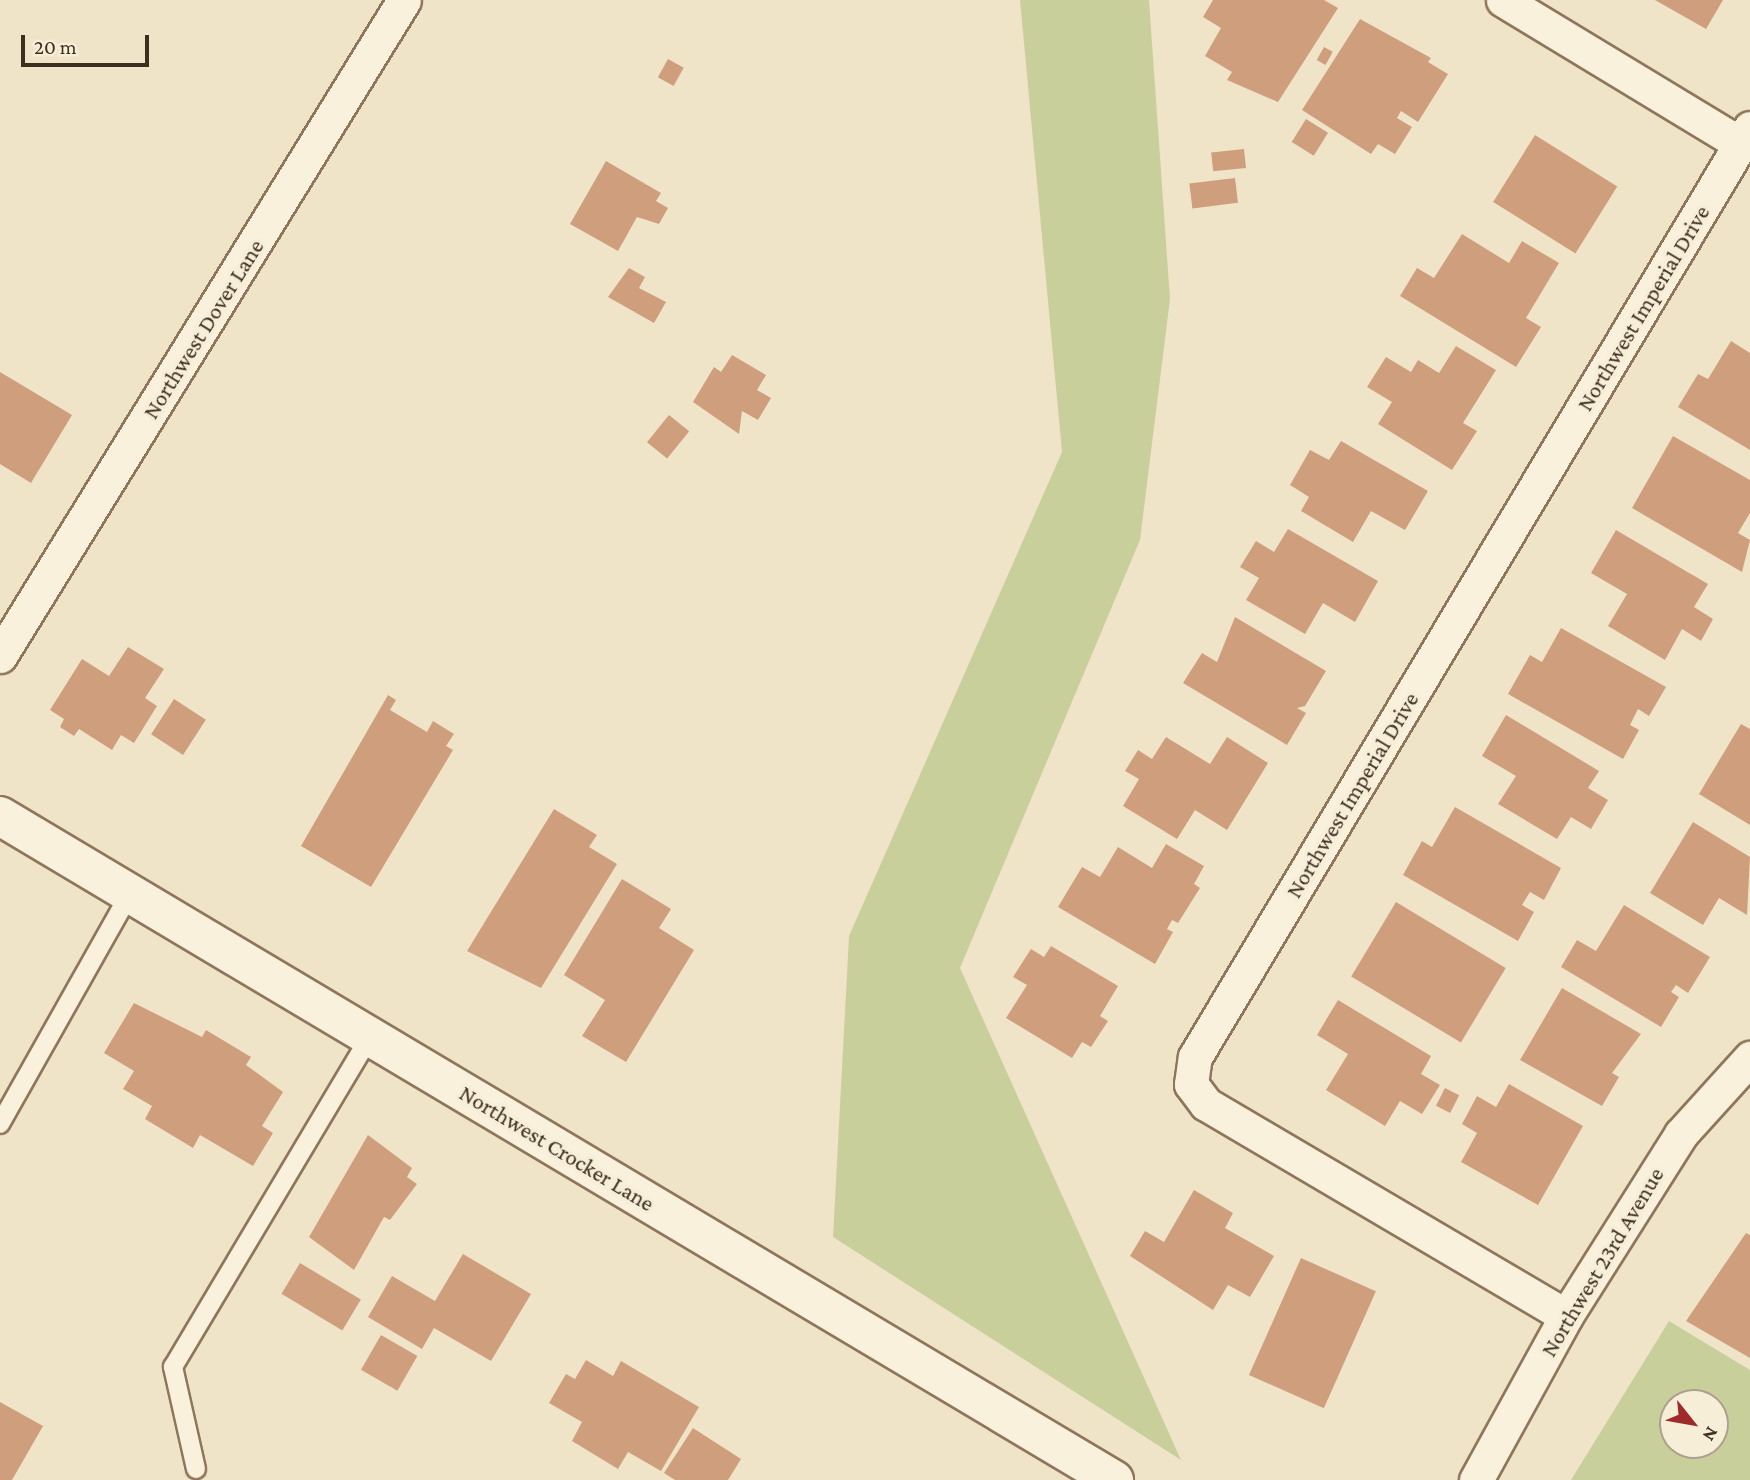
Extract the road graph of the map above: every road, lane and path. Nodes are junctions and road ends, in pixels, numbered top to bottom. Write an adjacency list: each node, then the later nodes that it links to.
1 (404, 0): 4 (street, Northwest Dover Lane)
2 (1503, 0): 3 (street)
3 (1745, 136): 10 (street, Northwest Imperial Drive)
4 (0, 656)
5 (0, 816): 6 (street, Northwest Crocker Lane)
6 (130, 893): 7 (street, Northwest Crocker Lane); 9 (lane)
7 (370, 1036): 11 (lane); 12 (street, Northwest Crocker Lane)
8 (1750, 1058): 10 (street, Northwest 23rd Avenue)
9 (0, 1124)
10 (1566, 1316): 13 (street, Northwest 23rd Avenue)
11 (196, 1469)
12 (1114, 1480)
13 (1476, 1480)

